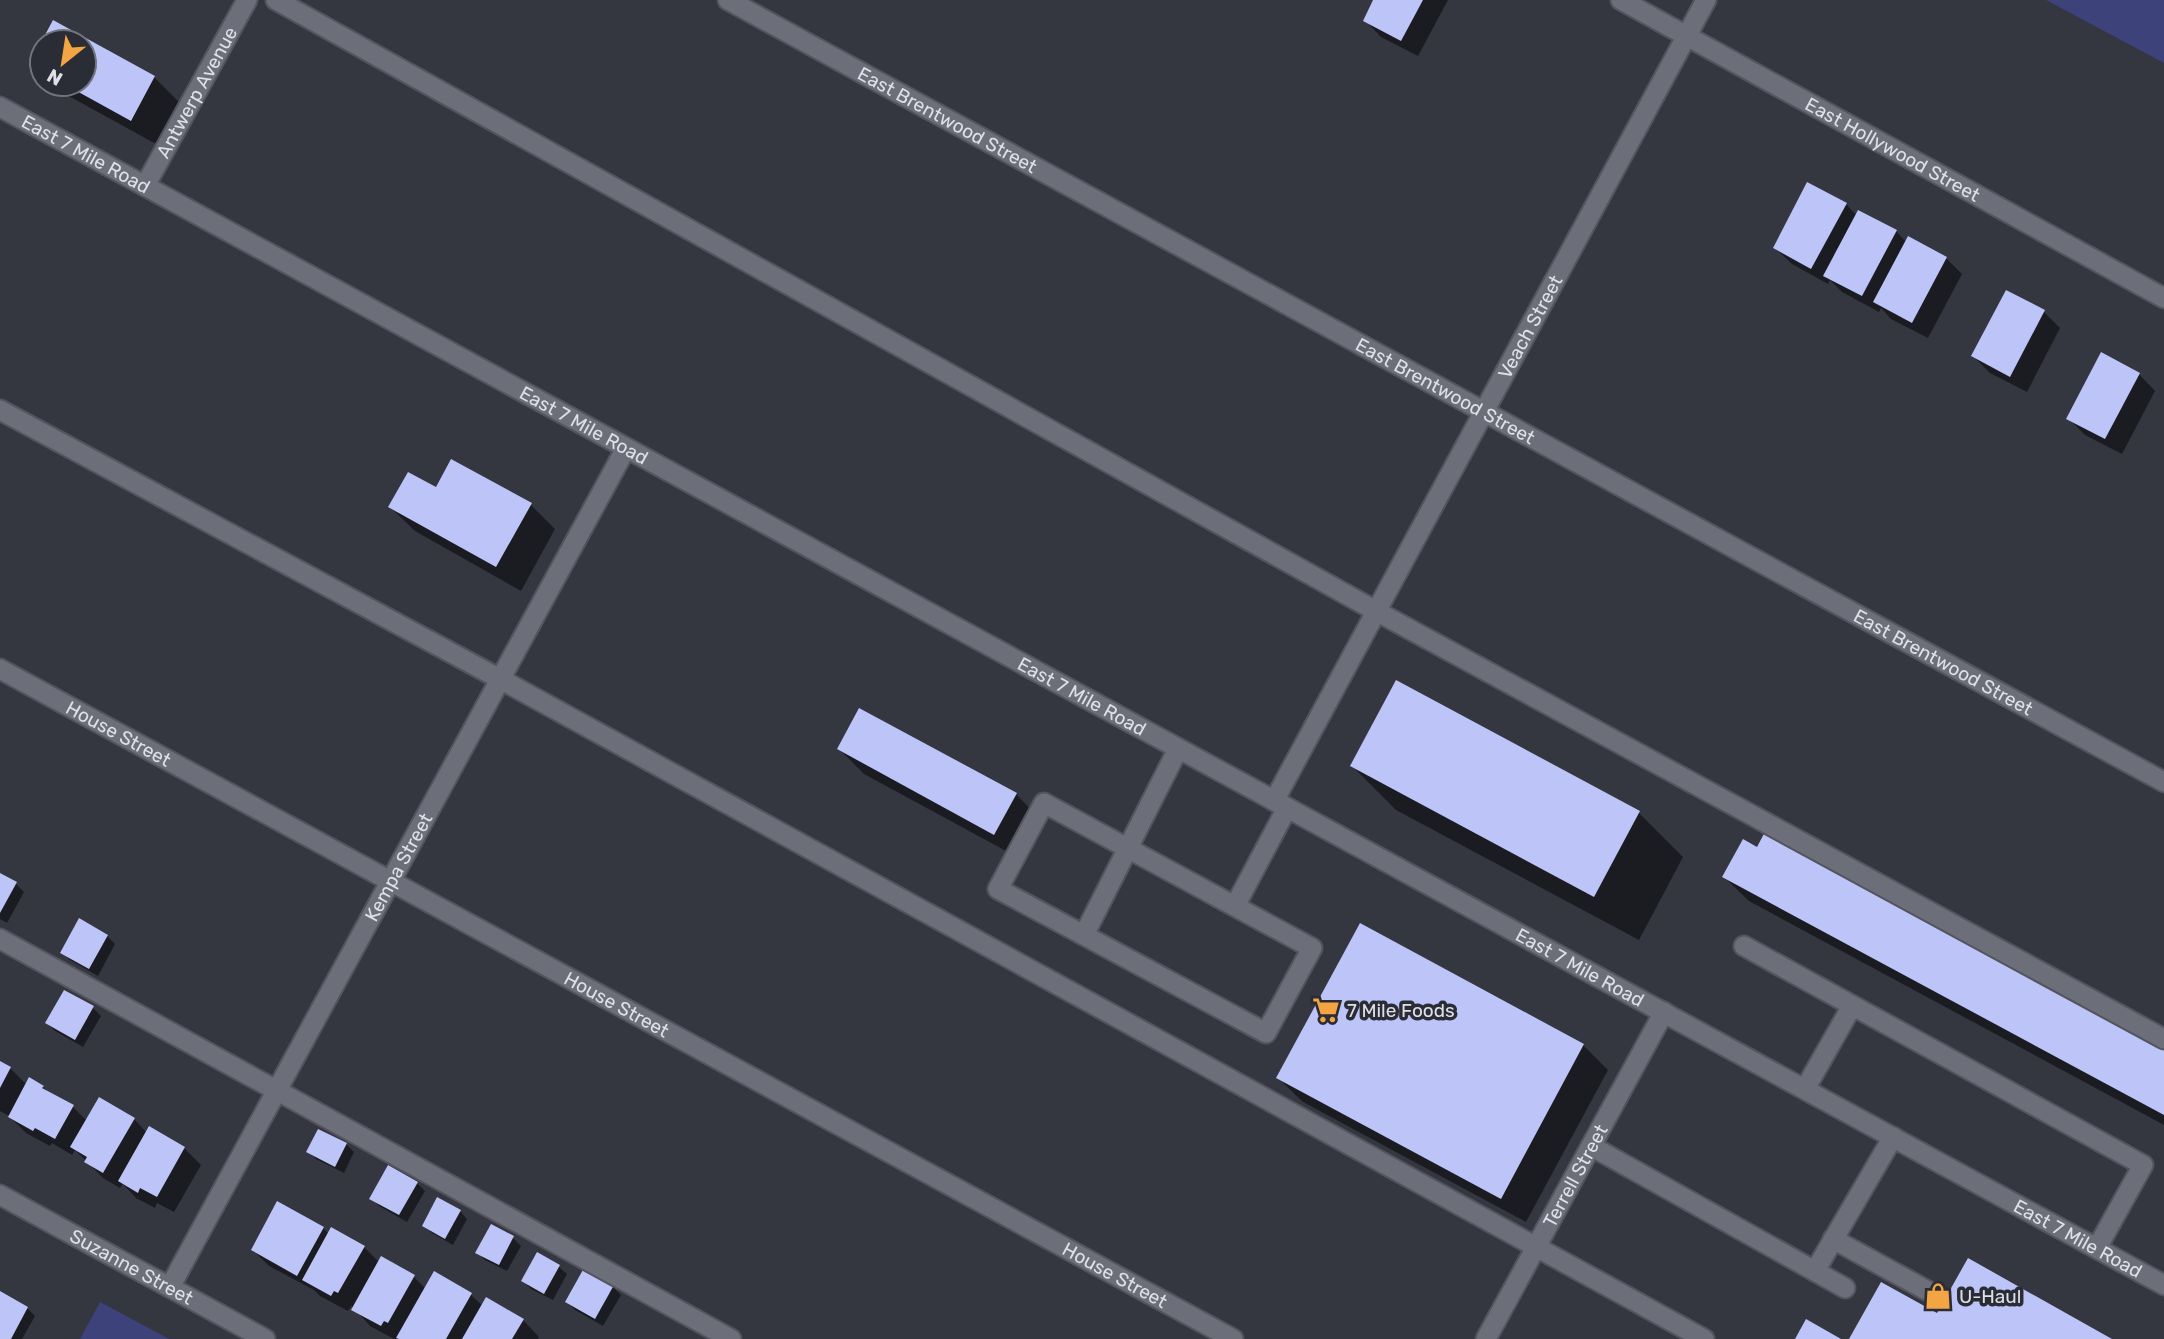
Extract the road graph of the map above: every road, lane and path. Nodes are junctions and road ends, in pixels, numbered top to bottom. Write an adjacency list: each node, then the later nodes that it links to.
1 (247, 0): 8 (street, Antwerp Avenue)
2 (276, 0): 13 (street)
3 (728, 0): 11 (street, East Brentwood Street)
4 (1621, 0): 6 (street, East Hollywood Street)
5 (1706, 0): 6 (street, Veach Street)
6 (1686, 37): 9 (street, East Hollywood Street); 11 (street, Veach Street)
7 (0, 107): 8 (street, East 7 Mile Road)
8 (145, 186): 12 (street, East 7 Mile Road)
9 (2164, 298)
10 (0, 410): 15 (street)
11 (1483, 413): 13 (street, Veach Street); 17 (street, East Brentwood Street)
12 (626, 448): 15 (street, Kempa Street); 16 (street, East 7 Mile Road)
13 (1377, 611): 18 (street, Veach Street); 27 (street)
14 (0, 669): 20 (street, House Street)
15 (500, 679): 20 (street, Kempa Street); 34 (street)
16 (1178, 749): 18 (street, East 7 Mile Road); 19 (street)
17 (2164, 782)
18 (1281, 804): 21 (street, Veach Street); 26 (street, East 7 Mile Road)
19 (1127, 849): 21 (street); 22 (street); 22 (street)
20 (391, 882): 29 (street, Kempa Street); 43 (street, House Street)
21 (1235, 906): 22 (street)
22 (1084, 935)
23 (0, 939): 29 (street)
24 (1744, 946): 25 (street)
25 (1852, 1006): 28 (street); 35 (street)
26 (1664, 1012): 28 (street, East 7 Mile Road); 31 (street, Terrell Street)
27 (2164, 1039)
28 (1805, 1089): 30 (street, East 7 Mile Road)
29 (277, 1090): 38 (street, Kempa Street); 42 (street)
30 (1892, 1137): 33 (street); 35 (street, East 7 Mile Road)
31 (1591, 1146): 34 (street, Terrell Street); 36 (street)
32 (0, 1195): 38 (street, Suzanne Street)
33 (1833, 1239): 36 (street); 40 (street)
34 (1536, 1247): 44 (street, Terrell Street); 45 (street)
35 (2097, 1248): 37 (street, East 7 Mile Road)
36 (1815, 1271): 39 (street)
37 (2164, 1285)
38 (170, 1287): 41 (street, Suzanne Street)
39 (1844, 1288)
40 (1937, 1296)
41 (265, 1339)
42 (731, 1339)
43 (1233, 1339)
44 (1486, 1339)
45 (1704, 1339)

